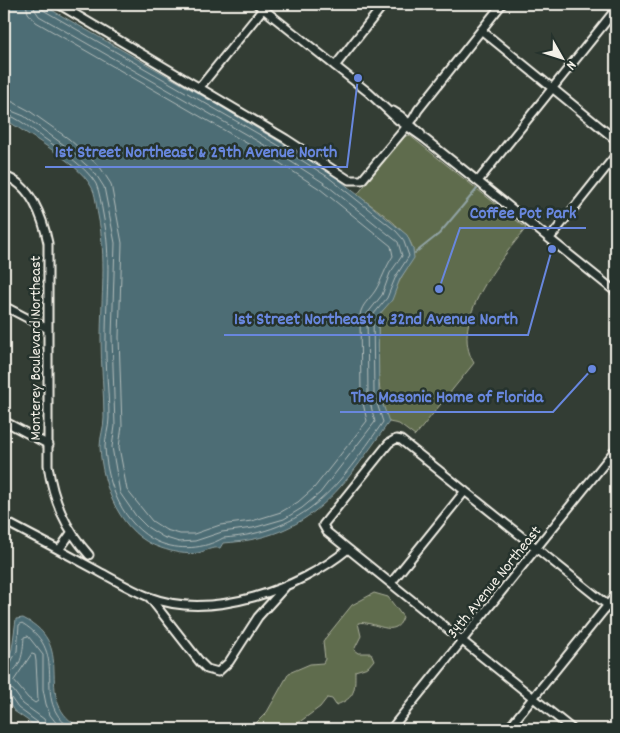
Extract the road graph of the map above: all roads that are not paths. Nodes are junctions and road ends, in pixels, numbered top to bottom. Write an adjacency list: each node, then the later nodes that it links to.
1 (58, 4): 8 (street)
2 (384, 4): 7 (street)
3 (502, 4): 6 (street)
4 (263, 5): 7 (street); 8 (street)
5 (616, 8): 9 (street)
6 (481, 30): 9 (street); 10 (street)
7 (335, 66): 10 (street)
8 (200, 87): 10 (street)
9 (553, 88): 11 (street); 14 (street)
10 (407, 123): 14 (street)
11 (616, 140)
12 (616, 155): 15 (street)
13 (4, 176): 18 (street, Monterey Boulevard Northeast)
14 (478, 181): 15 (street)
15 (550, 238): 16 (street)
16 (616, 292)
17 (4, 306): 18 (street)
18 (48, 329): 20 (street, Monterey Boulevard Northeast)
19 (4, 421): 20 (street)
20 (49, 445): 24 (street, Monterey Boulevard Northeast)
21 (616, 449): 25 (street, 34th Avenue Northeast)
22 (465, 491): 25 (street); 26 (street); 29 (street)
23 (4, 521): 27 (street)
24 (71, 532): 27 (street); 28 (street, Monterey Boulevard Northeast)
25 (537, 548): 33 (street); 35 (street, 34th Avenue Northeast)
26 (348, 549): 29 (street); 30 (street)
27 (59, 550): 32 (street)
28 (89, 555)
29 (391, 583): 35 (street)
30 (286, 586): 32 (street); 32 (street)
31 (616, 595): 33 (street)
32 (150, 597)
33 (608, 605): 34 (street); 36 (street)
34 (616, 612)
35 (462, 641): 36 (street); 37 (street, 34th Avenue Northeast)
36 (533, 698): 38 (street); 39 (street)
37 (391, 729)
38 (508, 729)
39 (572, 729)

